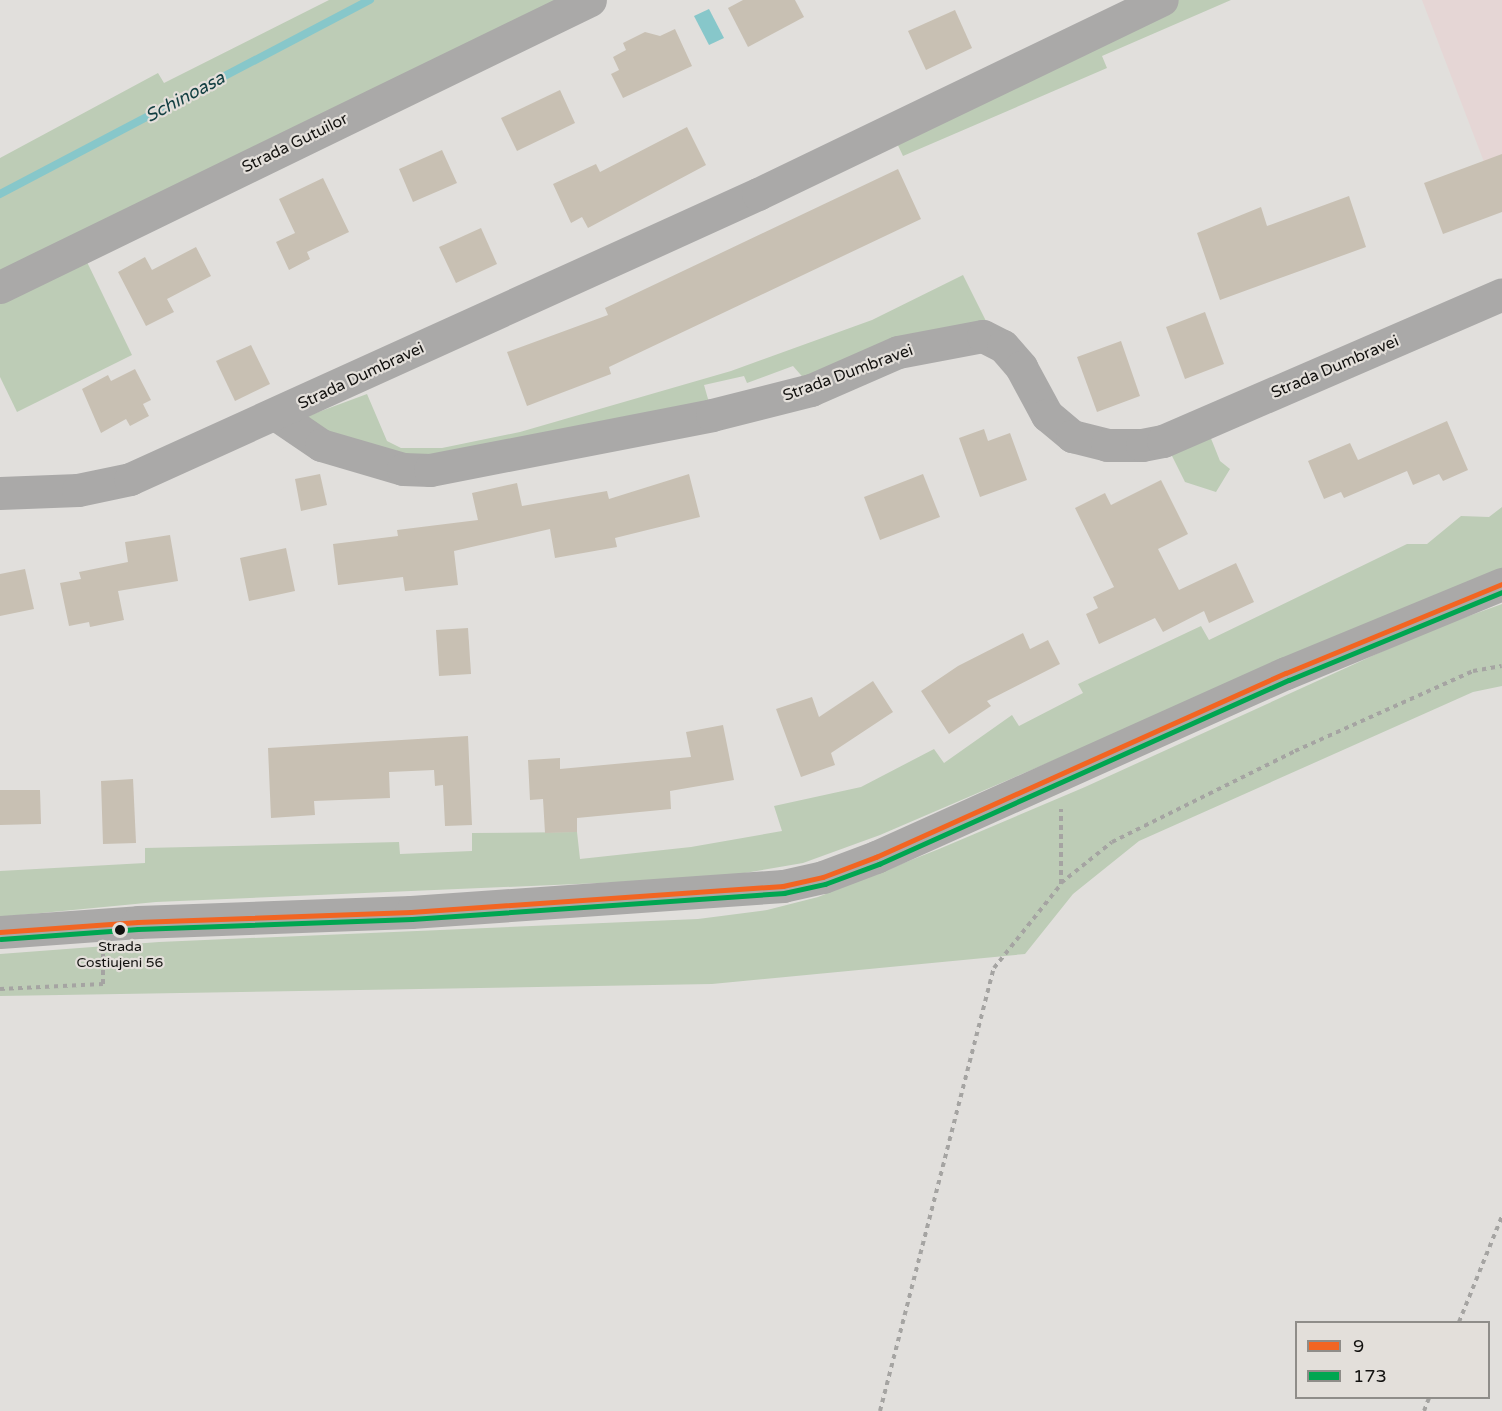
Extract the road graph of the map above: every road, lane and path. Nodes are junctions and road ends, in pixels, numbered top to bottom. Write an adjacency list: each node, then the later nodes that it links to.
1 (590, 0): 3 (street, Strada Gutuilor)
2 (1162, 0): 5 (street, Strada Dumbravei)
3 (0, 287)
4 (1502, 294): 5 (street, Strada Dumbravei)
5 (277, 415): 6 (street, Strada Dumbravei)
6 (0, 494)
7 (1502, 584): 9 (street)
8 (1502, 666): 10 (path)
9 (1061, 775): 10 (path); 11 (street)
10 (1061, 884): 16 (path)
11 (102, 925): 12 (street); 13 (path)
12 (0, 932)
13 (0, 989)
14 (1502, 1216): 15 (path)
15 (1460, 1321)
16 (880, 1411)

